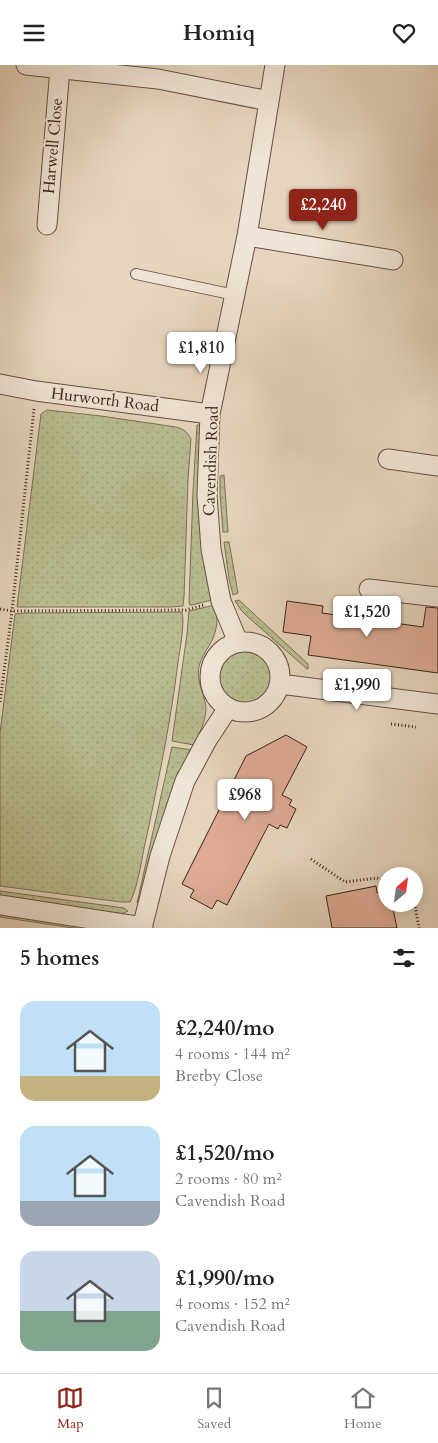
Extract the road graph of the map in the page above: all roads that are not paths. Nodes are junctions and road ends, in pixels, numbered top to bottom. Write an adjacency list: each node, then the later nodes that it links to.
1 (26, 65): 3 (street)
2 (275, 65): 4 (street, Cavendish Road)
3 (60, 68): 4 (street); 5 (street, Harwell Close)
4 (269, 101): 6 (street, Cavendish Road)
5 (47, 225)
6 (247, 237): 7 (street); 9 (street, Cavendish Road)
7 (393, 260)
8 (136, 274): 9 (lane)
9 (235, 295): 11 (street, Cavendish Road)
10 (0, 384): 11 (street, Hurworth Road)
11 (210, 414): 16 (street, Cavendish Road)
12 (388, 459): 13 (street)
13 (438, 467)
14 (369, 589): 15 (street)
15 (438, 597)
16 (238, 642): 17 (street); 19 (street)
17 (280, 684): 18 (street); 19 (street)
18 (438, 704)
19 (228, 708): 21 (street)
20 (0, 905): 21 (street)
21 (142, 928)

